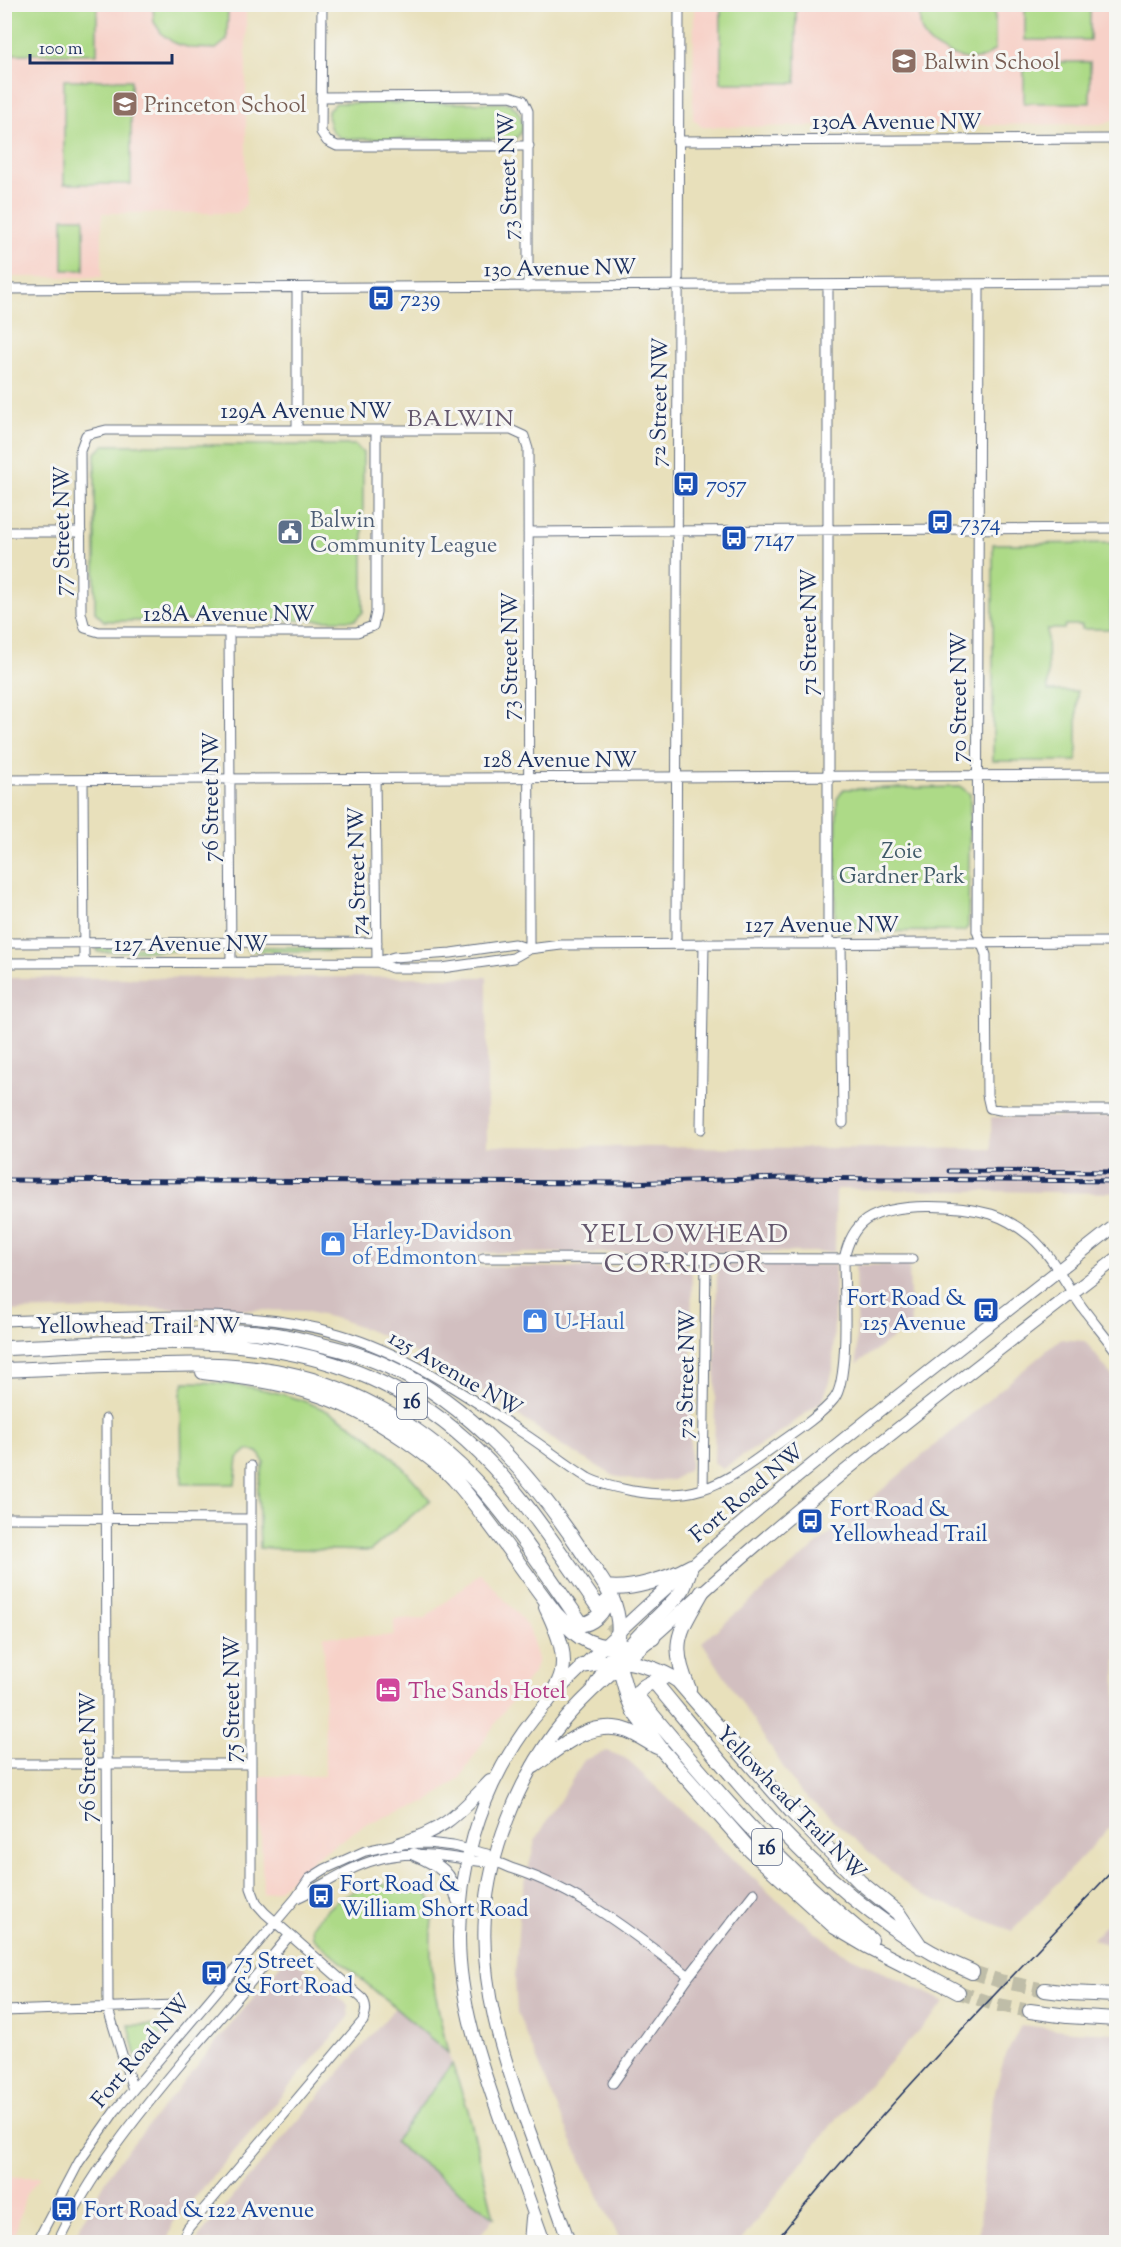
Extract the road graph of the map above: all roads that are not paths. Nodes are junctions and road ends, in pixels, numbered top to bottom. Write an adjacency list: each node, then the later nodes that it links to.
1 (322, 4): 3 (street)
2 (679, 4): 5 (street, 72 Street NW)
3 (321, 97): 6 (street); 6 (street, 73 Street NW)
4 (1116, 139): 5 (street, 130A Avenue NW)
5 (677, 141): 10 (street, 72 Street NW)
6 (529, 146): 11 (street, 73 Street NW)
7 (1116, 283): 8 (street, 130 Avenue NW)
8 (979, 284): 9 (street, 130 Avenue NW); 18 (street, 70 Street NW)
9 (828, 285): 10 (street, 130 Avenue NW); 20 (street, 71 Street NW)
10 (679, 286): 11 (street, 130 Avenue NW); 21 (street, 72 Street NW)
11 (528, 287): 12 (street, 130 Avenue NW)
12 (297, 288): 13 (street, 130 Avenue NW); 14 (street)
13 (4, 289)
14 (297, 430): 15 (street, 129A Avenue NW); 16 (street, 129A Avenue NW)
15 (376, 430): 17 (street, 129A Avenue NW); 26 (street, 128A Avenue NW)
16 (86, 435): 23 (street, 77 Street NW)
17 (524, 436): 24 (street, 73 Street NW)
18 (978, 528): 19 (street); 20 (street); 29 (street, 70 Street NW)
19 (1116, 528)
20 (826, 530): 21 (street); 28 (street, 71 Street NW)
21 (676, 531): 24 (street); 30 (street, 72 Street NW)
22 (4, 532): 23 (street)
23 (81, 532): 25 (street, 77 Street NW)
24 (528, 532): 31 (street, 73 Street NW)
25 (85, 628): 26 (street, 128A Avenue NW)
26 (229, 632): 35 (street, 76 Street NW)
27 (1116, 775): 29 (street, 128 Avenue NW)
28 (828, 776): 29 (street, 128 Avenue NW); 30 (street, 128 Avenue NW); 45 (street, 71 Street NW)
29 (978, 776): 42 (street, 70 Street NW)
30 (677, 777): 31 (street, 128 Avenue NW); 43 (street, 72 Street NW)
31 (528, 778): 32 (street, 128 Avenue NW); 46 (street, 73 Street NW)
32 (375, 779): 35 (street, 128 Avenue NW); 37 (street, 74 Street NW)
33 (4, 780): 34 (street, 128 Avenue NW)
34 (83, 780): 35 (street, 128 Avenue NW); 40 (street)
35 (229, 780): 36 (street, 76 Street NW)
36 (231, 942): 37 (street, 127 Avenue NW); 40 (street, 127 Avenue NW); 48 (street, 76 Street NW)
37 (377, 942): 49 (street, 74 Street NW)
38 (1116, 942): 42 (street, 127 Avenue NW)
39 (4, 943): 40 (street, 127 Avenue NW)
40 (84, 943): 47 (street)
41 (841, 943): 42 (street, 127 Avenue NW); 45 (street, 127 Avenue NW); 52 (street)
42 (982, 943): 51 (street, 70 Street NW)
43 (676, 944): 44 (street, 127 Avenue NW); 46 (street, 127 Avenue NW)
44 (704, 944): 45 (street, 127 Avenue NW); 53 (street)
45 (828, 944)
46 (529, 950): 49 (street, 127 Avenue NW); 49 (street, 127 Avenue NW)
47 (84, 962): 48 (street, 127 Avenue NW); 50 (street, 127 Avenue NW)
48 (231, 962): 49 (street, 127 Avenue NW)
49 (377, 962)
50 (4, 963)
51 (1116, 1110)
52 (843, 1123)
53 (701, 1129)
54 (1116, 1225): 60 (main road, Fort Road NW)
55 (483, 1258): 59 (street)
56 (844, 1259): 57 (street); 59 (street); 60 (street); 70 (street, 125 Avenue NW)
57 (912, 1259)
58 (1116, 1259): 61 (main road)
59 (706, 1260): 70 (street, 72 Street NW)
60 (1058, 1271): 61 (street); 74 (main road, Fort Road NW)
61 (1073, 1293): 65 (street); 77 (main road)
62 (4, 1321): 70 (street, 125 Avenue NW)
63 (143, 1342): 64 (highway, Yellowhead Trail NW / 16); 75 (highway); 78 (highway, Yellowhead Trail NW / 16)
64 (4, 1348)
65 (1116, 1351)
66 (144, 1365): 67 (highway, Yellowhead Trail NW / 16); 76 (highway); 80 (highway, Yellowhead Trail NW / 16)
67 (4, 1370)
68 (105, 1419): 72 (street, 76 Street NW)
69 (251, 1466): 73 (street, 75 Street NW)
70 (704, 1489)
71 (4, 1518): 72 (street)
72 (106, 1518): 73 (street); 94 (street, 76 Street NW)
73 (250, 1519): 95 (street, 75 Street NW)
74 (691, 1566): 75 (highway); 81 (main road, Fort Road NW); 83 (highway)
75 (606, 1587): 79 (highway); 81 (highway)
76 (539, 1592): 79 (highway); 90 (highway)
77 (702, 1592): 82 (main road); 89 (highway)
78 (598, 1607)
79 (556, 1614): 83 (highway)
80 (579, 1620)
81 (618, 1632): 83 (highway)
82 (653, 1638): 83 (highway); 84 (main road)
83 (616, 1647): 84 (highway); 85 (main road)
84 (618, 1663): 85 (highway); 86 (highway); 88 (highway); 91 (highway)
85 (582, 1666): 90 (main road)
86 (671, 1676): 89 (highway); 91 (highway)
87 (656, 1684): 107 (highway, Yellowhead Trail NW / 16)
88 (595, 1687): 96 (main road)
89 (694, 1699): 107 (highway)
90 (547, 1702): 97 (main road)
91 (637, 1706): 92 (highway); 108 (highway, Yellowhead Trail NW / 16)
92 (662, 1750): 96 (highway); 108 (highway)
93 (4, 1764): 94 (street)
94 (107, 1764): 95 (street); 115 (street, 76 Street NW)
95 (251, 1764): 105 (street, 75 Street NW)
96 (534, 1766): 101 (main road)
97 (500, 1772): 98 (main road); 100 (main road)
98 (398, 1844): 100 (street, Fort Road NW); 103 (street, Fort Road NW)
99 (414, 1854): 100 (street, Fort Road NW); 103 (street, Fort Road NW); 104 (main road)
100 (469, 1855): 101 (street, Fort Road NW); 104 (main road)
101 (493, 1862): 110 (street, Fort Road NW); 127 (main road)
102 (754, 1893): 110 (street)
103 (297, 1898): 105 (street, Fort Road NW)
104 (460, 1907): 121 (main road)
105 (275, 1924): 106 (street, 75 Street NW); 120 (street, Fort Road NW)
106 (289, 1936): 123 (street); 124 (street, 75 Street NW)
107 (921, 1947): 109 (highway, Yellowhead Trail NW / 16)
108 (916, 1971): 112 (highway, Yellowhead Trail NW / 16)
109 (972, 1972)
110 (689, 1976): 119 (street)
111 (1045, 1990): 113 (highway)
112 (958, 1992)
113 (1116, 1995)
114 (176, 2006): 115 (street)
115 (108, 2009): 116 (street); 120 (street, 76 Street NW)
116 (4, 2011)
117 (1030, 2011): 118 (highway)
118 (1116, 2019)
119 (613, 2083)
120 (133, 2090): 122 (street, Fort Road NW)
121 (530, 2202): 125 (main road); 126 (main road)
122 (37, 2242)
123 (58, 2242)
124 (181, 2242)
125 (530, 2242)
126 (544, 2242)
127 (569, 2242)

